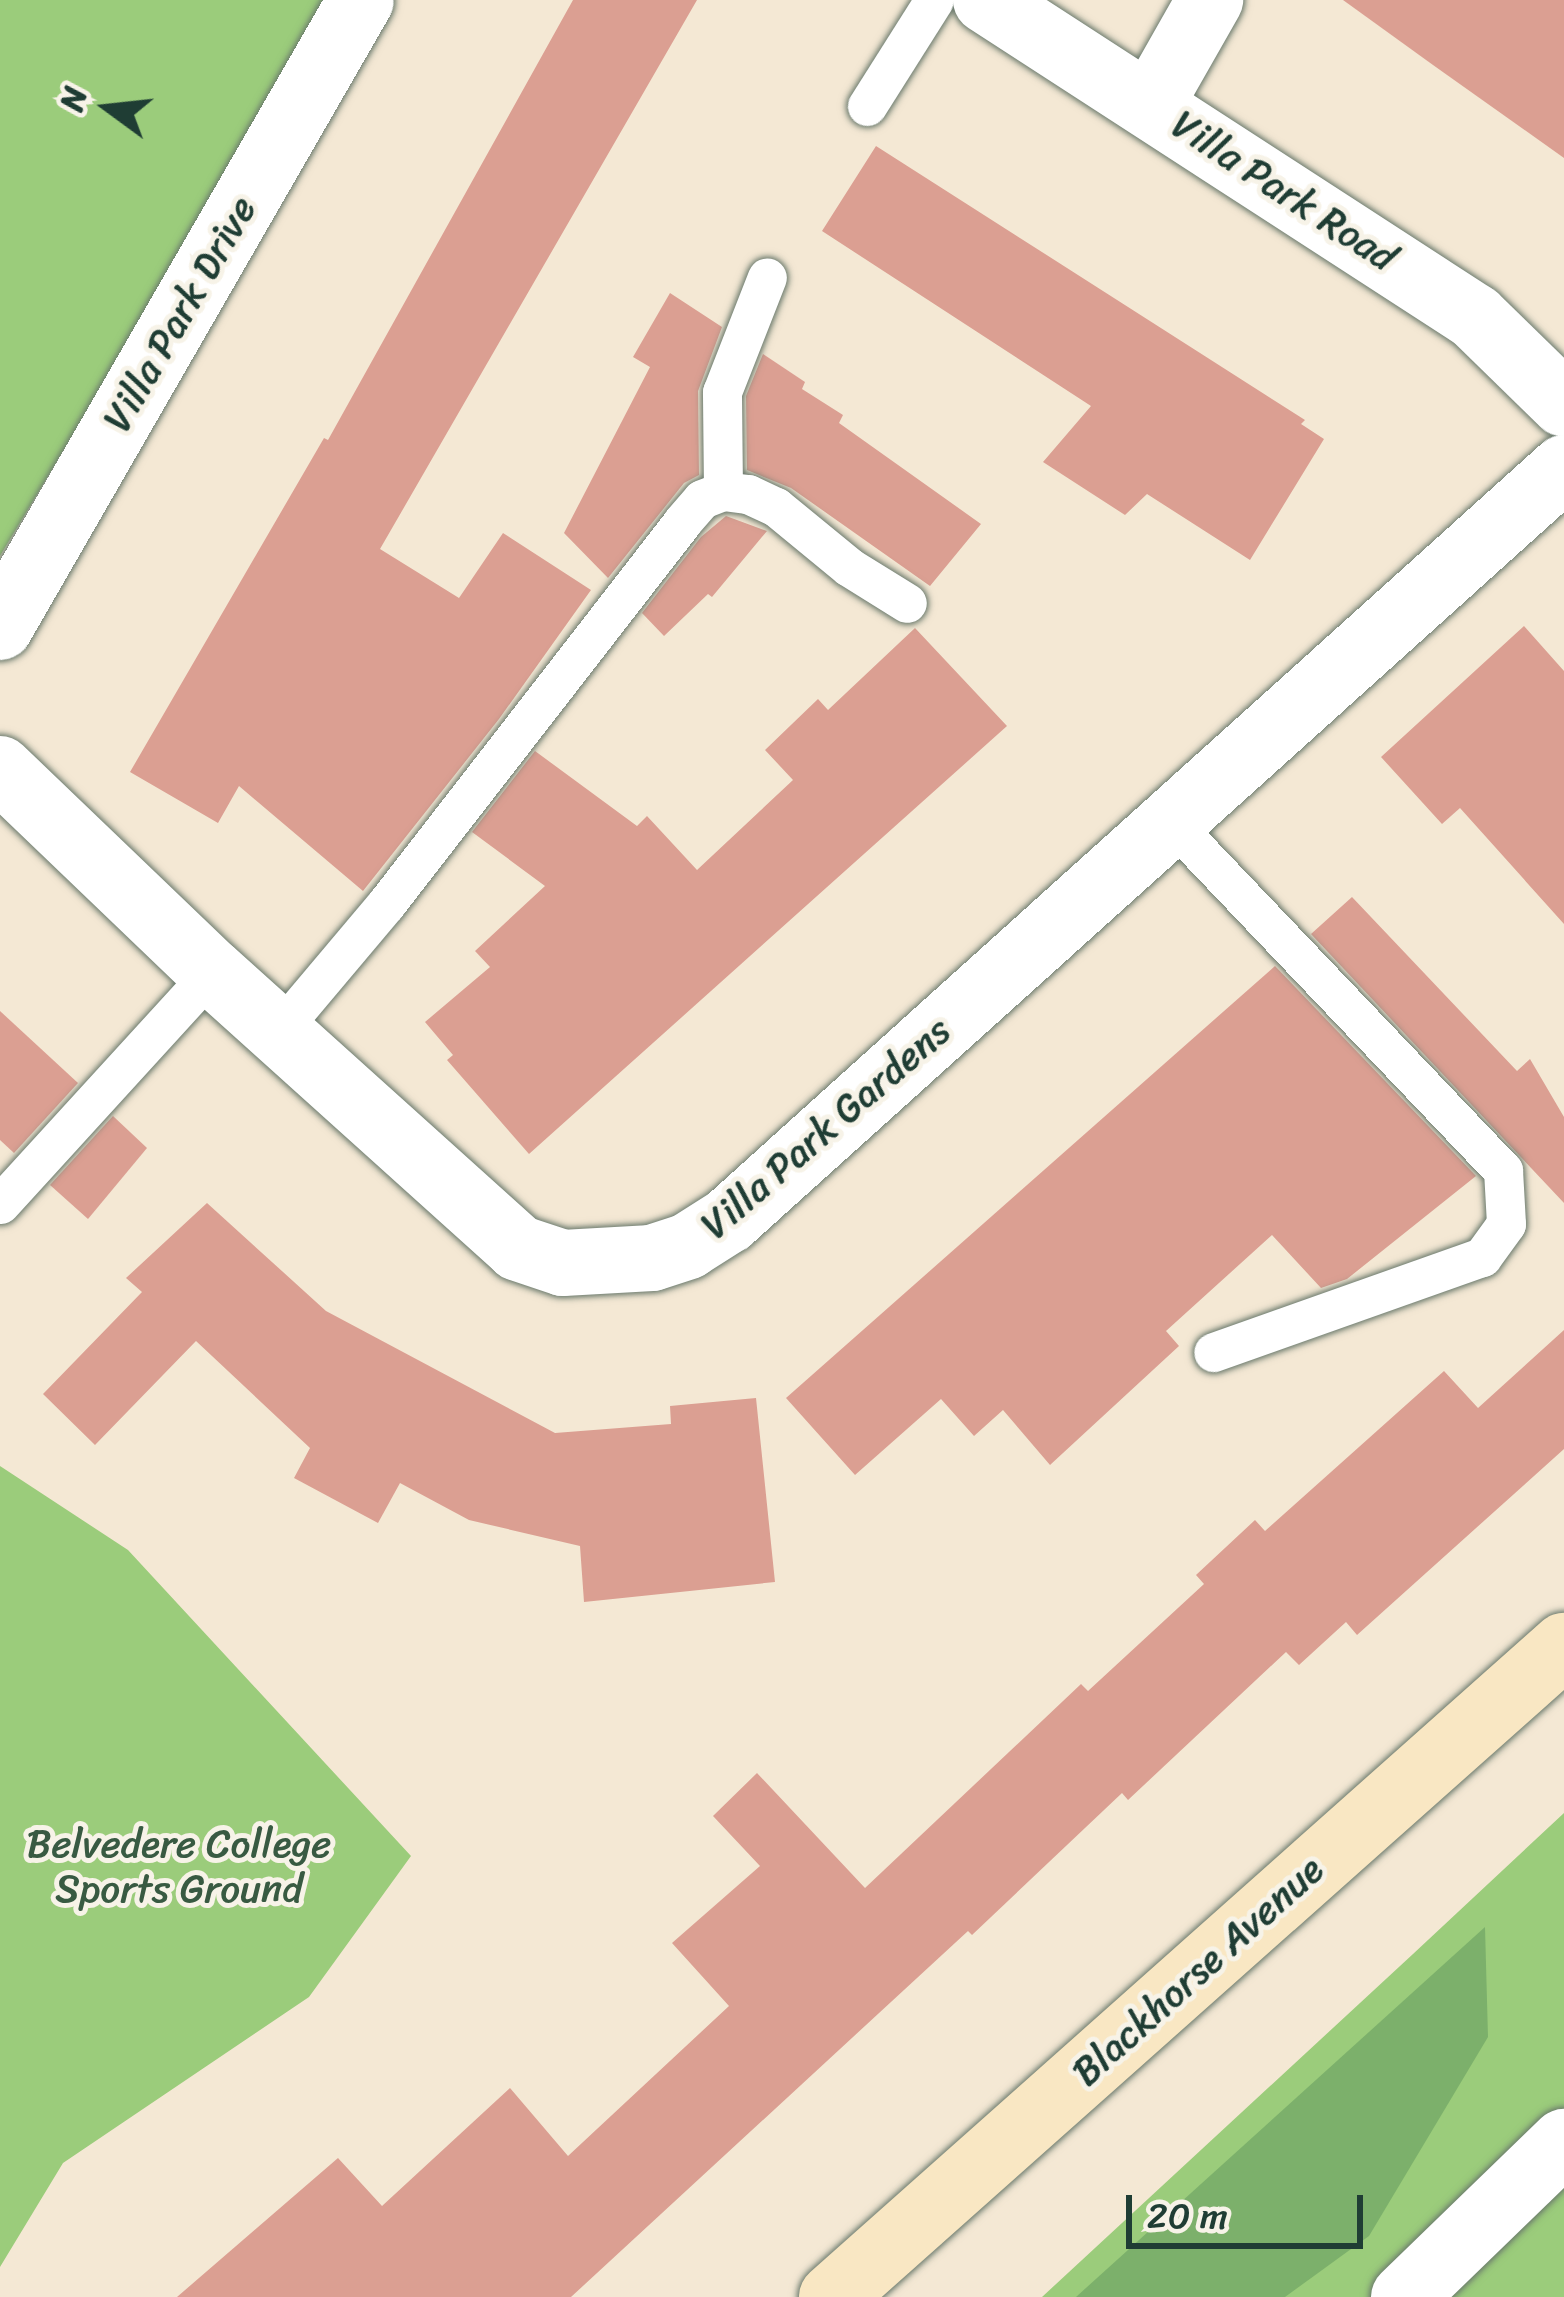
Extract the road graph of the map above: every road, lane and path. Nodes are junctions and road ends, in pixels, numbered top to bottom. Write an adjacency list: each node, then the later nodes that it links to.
1 (361, 0): 12 (street, Villa Park Drive)
2 (934, 0): 6 (lane)
3 (986, 0): 5 (street, Villa Park Road)
4 (1210, 0): 5 (street)
5 (1151, 104): 8 (street, Villa Park Road)
6 (868, 106)
7 (767, 277): 10 (lane)
8 (1564, 404)
9 (1564, 468): 14 (street, Villa Park Gardens)
10 (723, 490): 11 (lane); 16 (lane)
11 (907, 603)
12 (0, 627)
13 (0, 769): 15 (street, Villa Park Gardens)
14 (1172, 823): 16 (street, Villa Park Gardens); 18 (lane)
15 (212, 972): 16 (street, Villa Park Gardens); 17 (lane)
16 (278, 1031)
17 (0, 1204)
18 (1213, 1352)
19 (1564, 1646): 21 (main road, Blackhorse Avenue)
20 (1564, 2142): 22 (street)
21 (832, 2297)
22 (1404, 2297)

